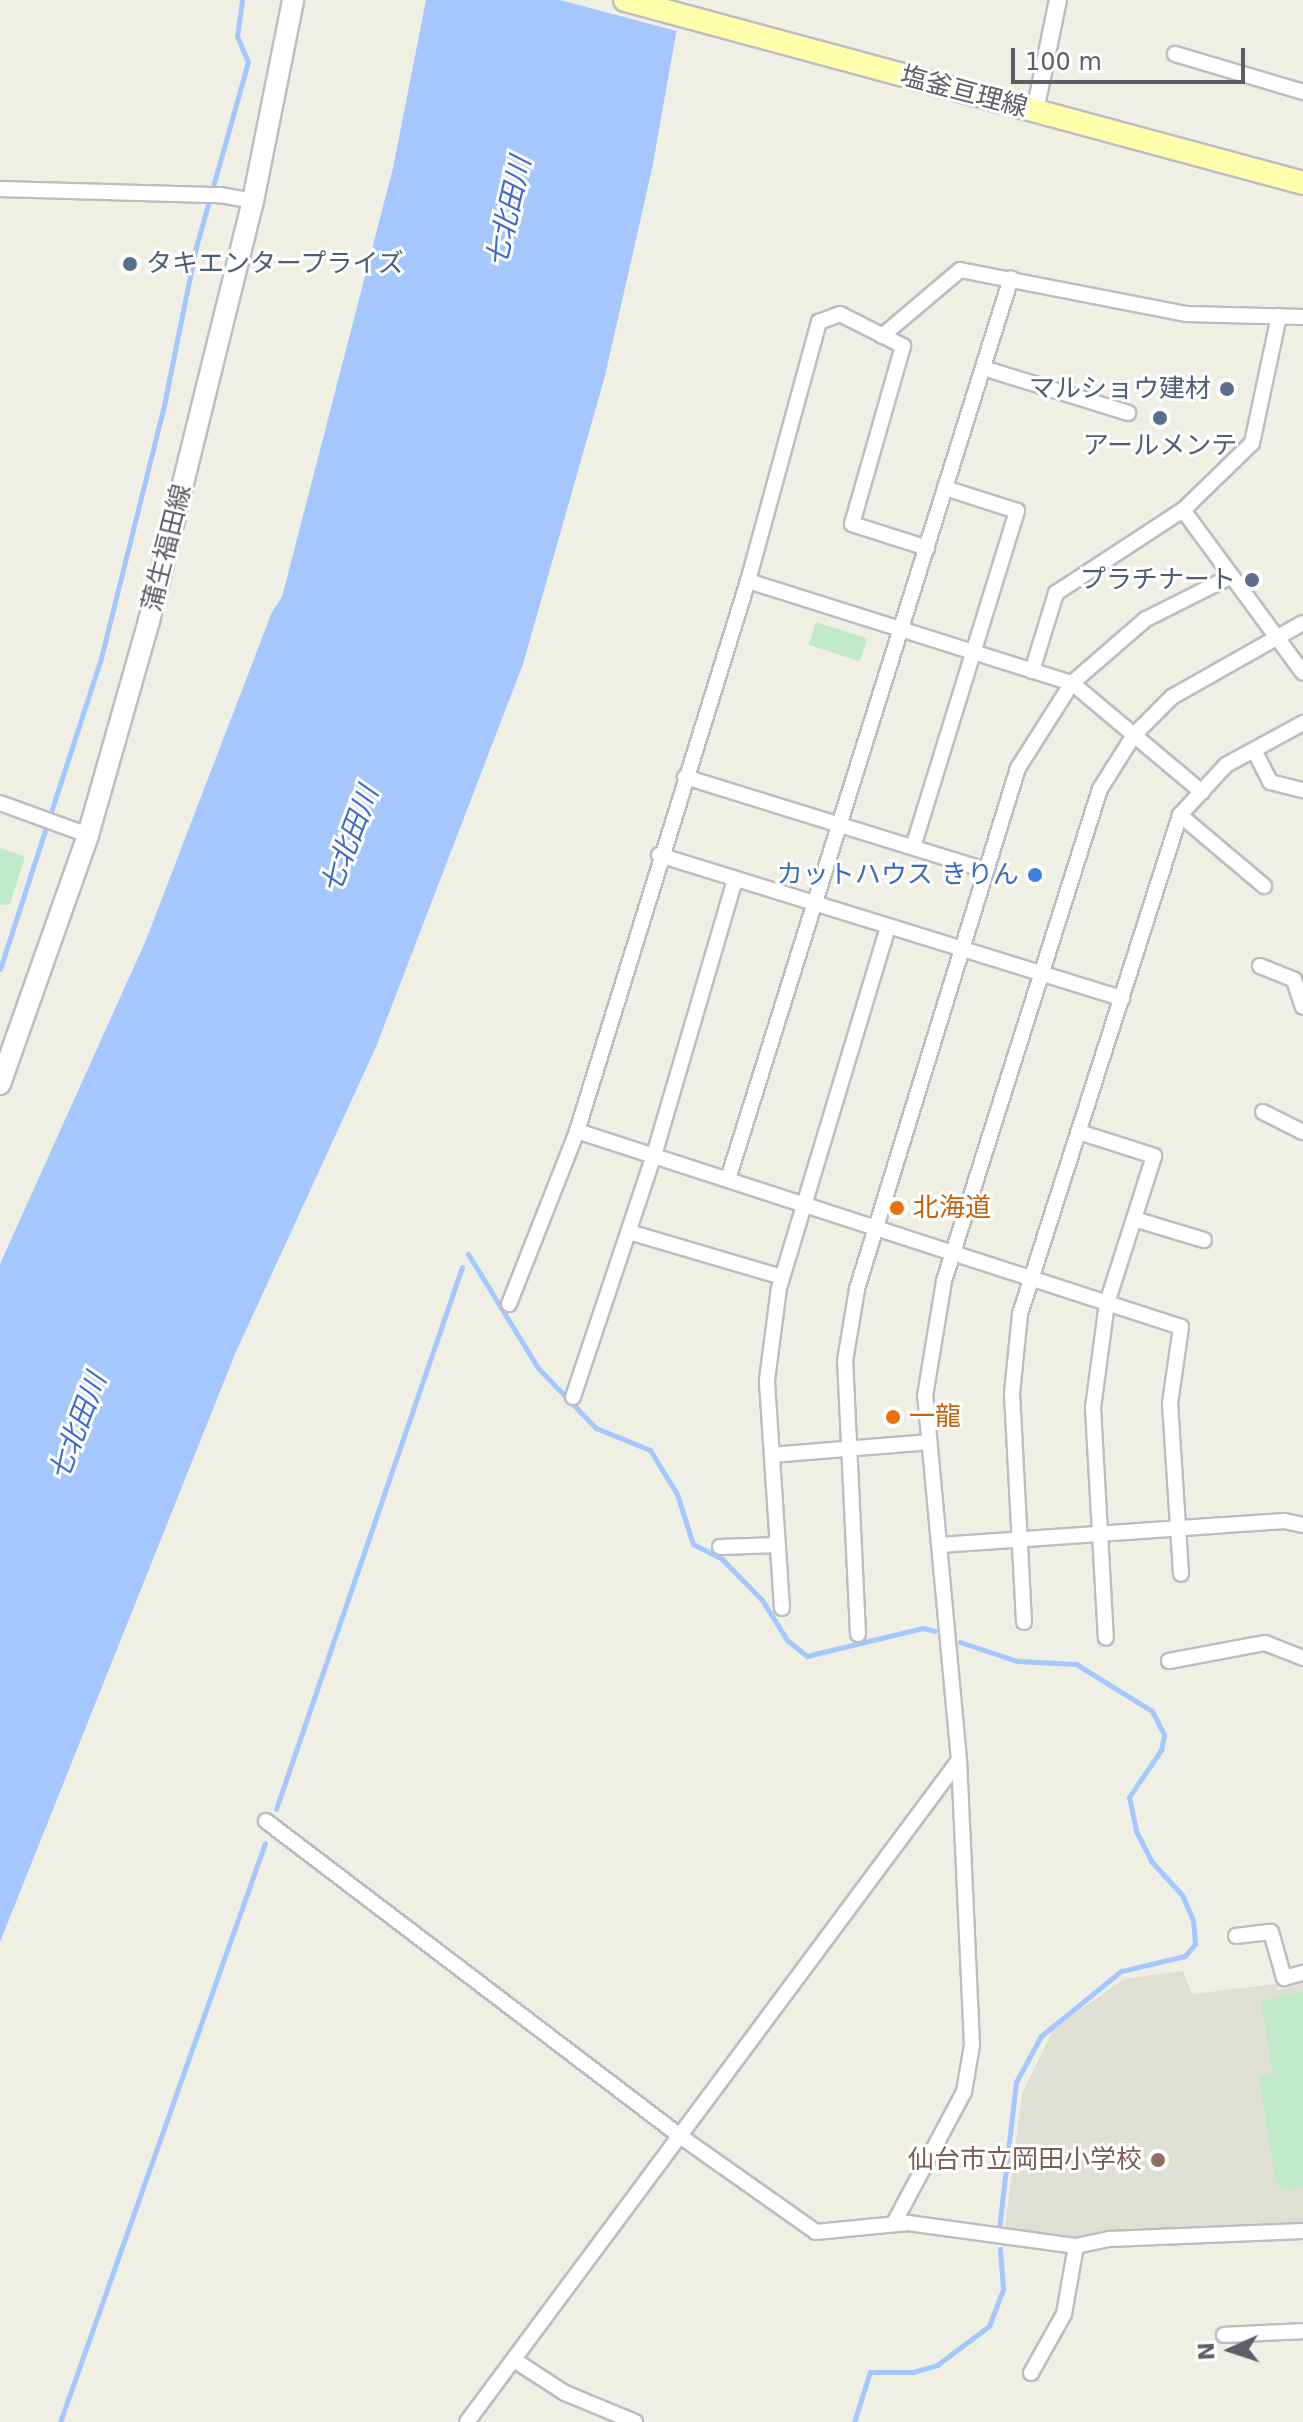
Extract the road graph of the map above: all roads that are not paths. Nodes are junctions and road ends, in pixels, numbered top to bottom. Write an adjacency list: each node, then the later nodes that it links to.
1 (293, 0): 9 (main road, 蒲生福田線)
2 (625, 0): 6 (main road, 塩釜亘理線)
3 (1058, 0): 6 (street)
4 (1175, 54): 5 (street)
5 (1303, 92)
6 (1035, 111): 7 (main road, 塩釜亘理線)
7 (1303, 183)
8 (0, 189): 9 (street)
9 (253, 201): 37 (main road, 蒲生福田線)
10 (1011, 278): 11 (street); 13 (street); 14 (street)
11 (1279, 316): 12 (street); 17 (street)
12 (1303, 317)
13 (882, 336): 18 (street); 20 (street)
14 (983, 368): 15 (street); 16 (street)
15 (1128, 413)
16 (945, 488): 18 (street); 24 (street)
17 (1183, 510): 19 (street); 25 (street)
18 (927, 548): 22 (street)
19 (1230, 577): 23 (street); 27 (street)
20 (748, 581): 22 (street); 31 (street)
21 (1303, 623): 23 (street)
22 (901, 629): 24 (street); 36 (street)
23 (1279, 635): 26 (street); 29 (street)
24 (973, 652): 25 (street); 38 (street)
25 (1032, 671): 27 (street)
26 (1303, 673)
27 (1072, 683): 29 (street); 40 (street)
28 (1303, 723): 30 (street)
29 (1134, 735): 33 (street); 47 (street)
30 (1254, 750): 32 (street); 33 (street)
31 (685, 777): 36 (street); 39 (street)
32 (1303, 790)
33 (1202, 792): 35 (street)
34 (0, 803): 37 (street)
35 (1180, 815): 42 (street); 48 (street)
36 (840, 825): 38 (street); 43 (street)
37 (88, 835): 50 (main road, 蒲生福田線)
38 (913, 847): 40 (street)
39 (659, 855): 41 (street); 53 (street)
40 (986, 870): 45 (street)
41 (735, 879): 43 (street); 56 (street)
42 (1264, 886)
43 (815, 903): 44 (street); 57 (street)
44 (888, 926): 45 (street); 58 (street)
45 (962, 949): 47 (street); 60 (street)
46 (1260, 966): 49 (street)
47 (1041, 973): 48 (street); 63 (street)
48 (1122, 998): 54 (street)
49 (1303, 1007)
50 (8, 1040): 51 (main road, 蒲生福田線)
51 (0, 1084)
52 (1263, 1112): 55 (street)
53 (577, 1131): 56 (street); 67 (street)
54 (1079, 1132): 59 (street); 65 (street)
55 (1303, 1132)
56 (654, 1155): 57 (street); 61 (street)
57 (728, 1179): 58 (street)
58 (804, 1203): 60 (street); 64 (street)
59 (1134, 1219): 62 (street); 66 (street)
60 (876, 1226): 63 (street); 70 (street)
61 (629, 1232): 64 (street); 68 (street)
62 (1204, 1240)
63 (953, 1251): 65 (street); 69 (street)
64 (782, 1277): 71 (street)
65 (1032, 1277): 66 (street); 75 (street)
66 (1107, 1303): 73 (street); 74 (street)
67 (509, 1304)
68 (573, 1397)
69 (929, 1442): 70 (street); 77 (street)
70 (849, 1449): 71 (street); 82 (street)
71 (772, 1455): 76 (street)
72 (1303, 1525): 73 (street)
73 (1177, 1529): 74 (street); 79 (street)
74 (1100, 1534): 75 (street); 83 (street)
75 (1019, 1540): 77 (street); 81 (street)
76 (778, 1545): 78 (street); 80 (street)
77 (940, 1545): 86 (street)
78 (720, 1547)
79 (1181, 1574)
80 (782, 1608)
81 (1024, 1622)
82 (858, 1634)
83 (1106, 1638)
84 (1303, 1658): 85 (street)
85 (1169, 1661)
86 (959, 1760): 90 (street); 91 (street)
87 (266, 1821): 90 (street)
88 (1236, 1936): 89 (street)
89 (1303, 1973)
90 (680, 2136): 91 (street); 96 (street)
91 (894, 2223): 93 (street)
92 (1303, 2231): 93 (street)
93 (1076, 2246): 97 (street)
94 (1303, 2331): 95 (street)
95 (1224, 2335)
96 (514, 2360): 98 (street); 99 (street)
97 (1031, 2373)
98 (467, 2422)
99 (635, 2422)

